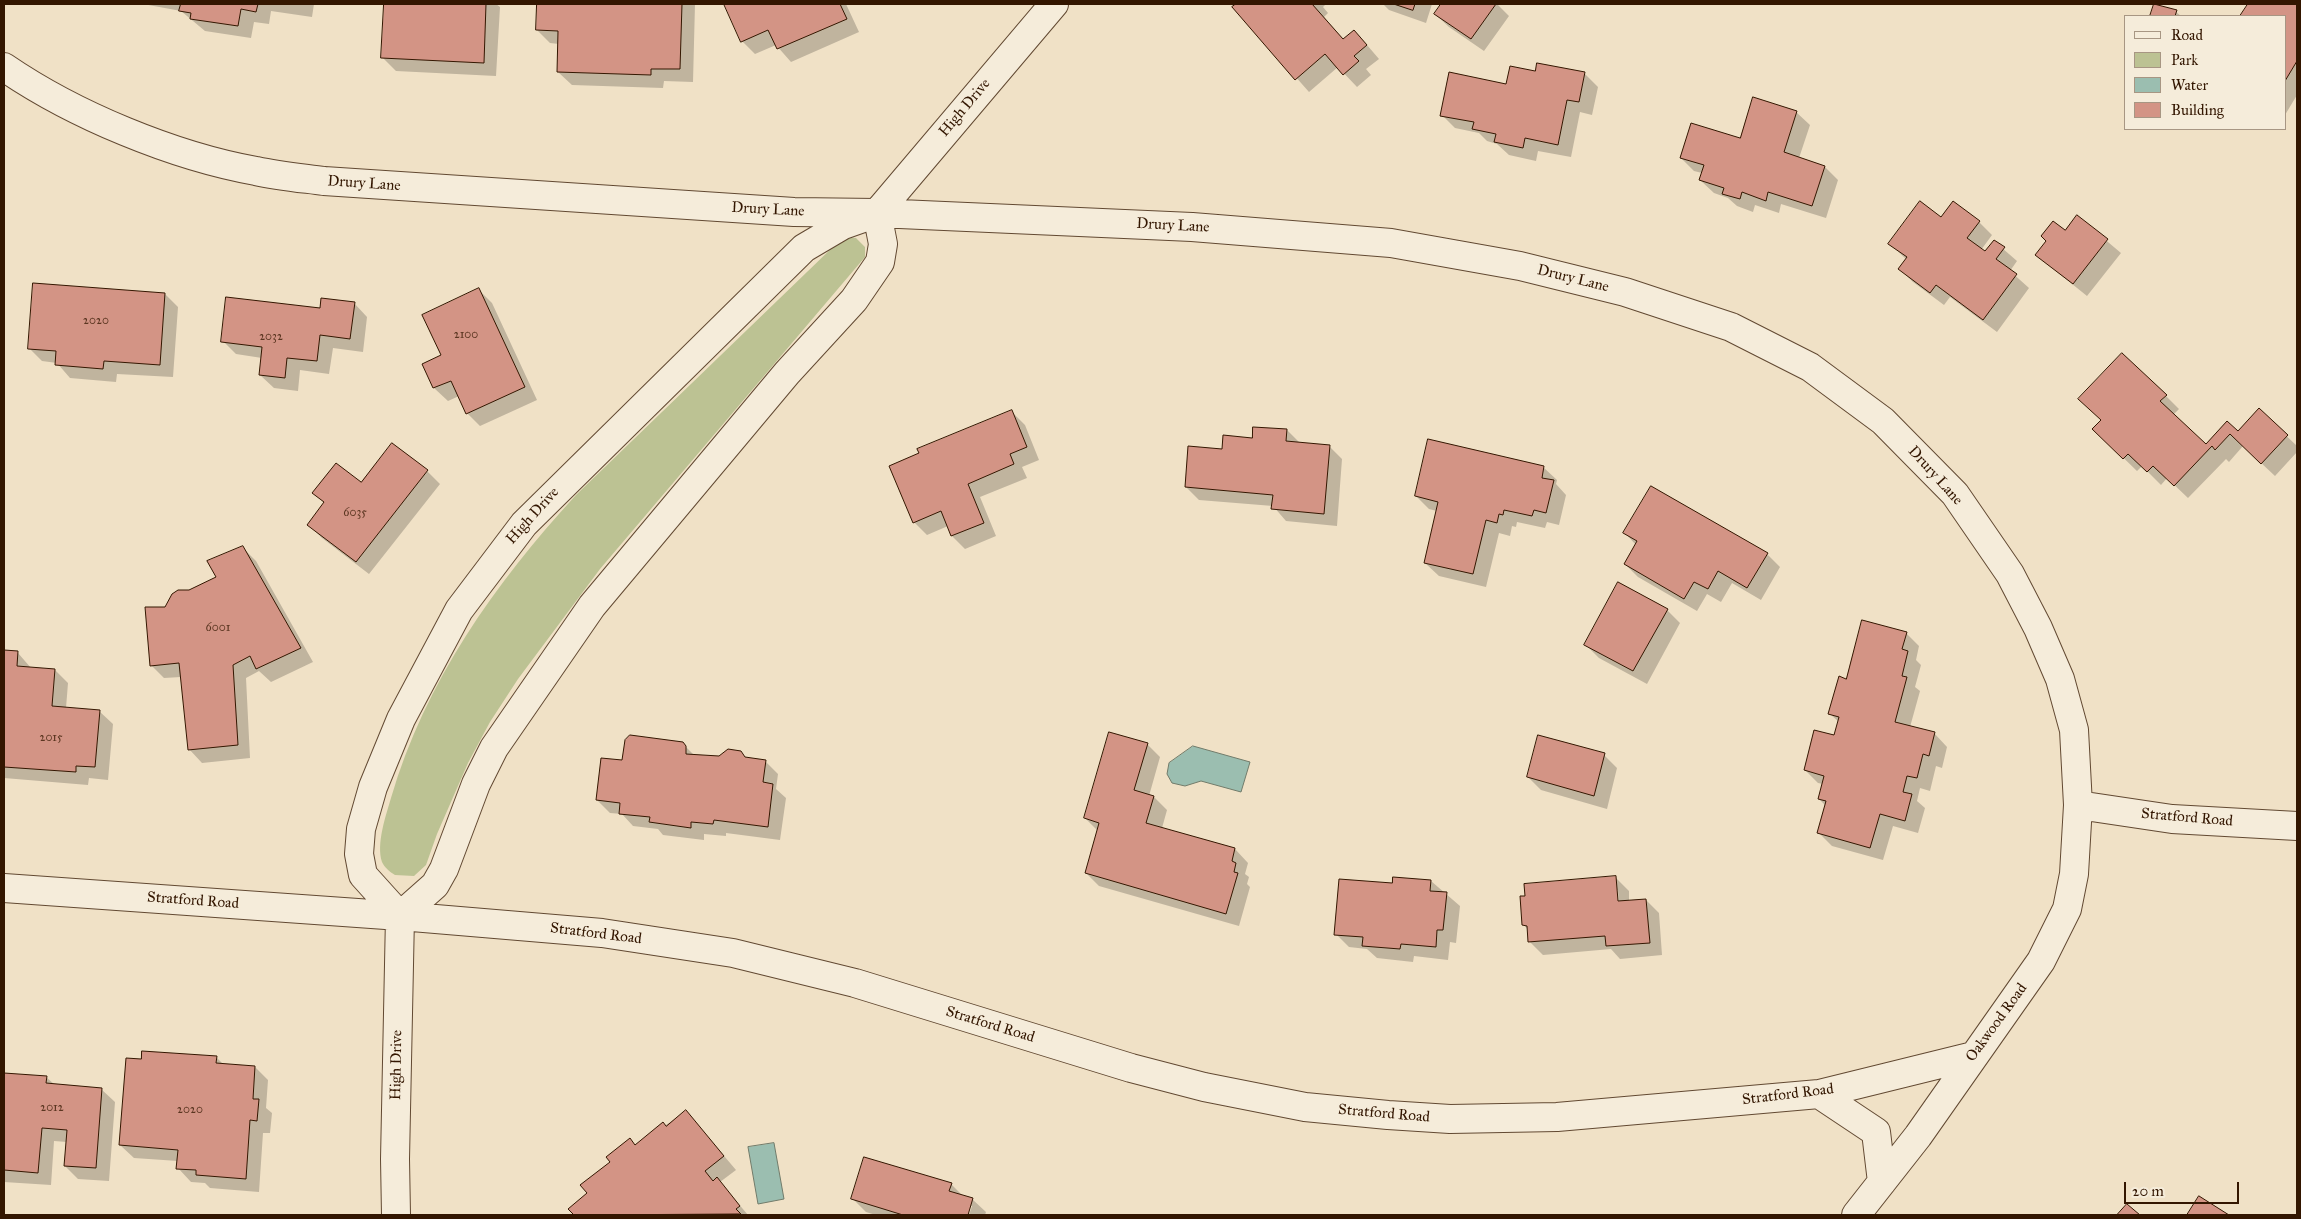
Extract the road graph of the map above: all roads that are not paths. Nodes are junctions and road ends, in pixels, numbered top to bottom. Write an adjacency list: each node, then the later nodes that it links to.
1 (1054, 4): 3 (street, High Drive)
2 (4, 67): 3 (street, Drury Lane)
3 (877, 213): 4 (street, Drury Lane); 7 (street); 7 (street, High Drive)
4 (2078, 805): 5 (street, Stratford Road); 8 (street, Oakwood Road)
5 (2297, 826)
6 (4, 888): 7 (street, Stratford Road)
7 (400, 916): 9 (street, Stratford Road); 11 (street, High Drive)
8 (1973, 1056): 9 (street, Stratford Road); 10 (street, Oakwood Road)
9 (1819, 1094): 10 (street)
10 (1882, 1182): 12 (street, Oakwood Road)
11 (396, 1215)
12 (1856, 1215)

